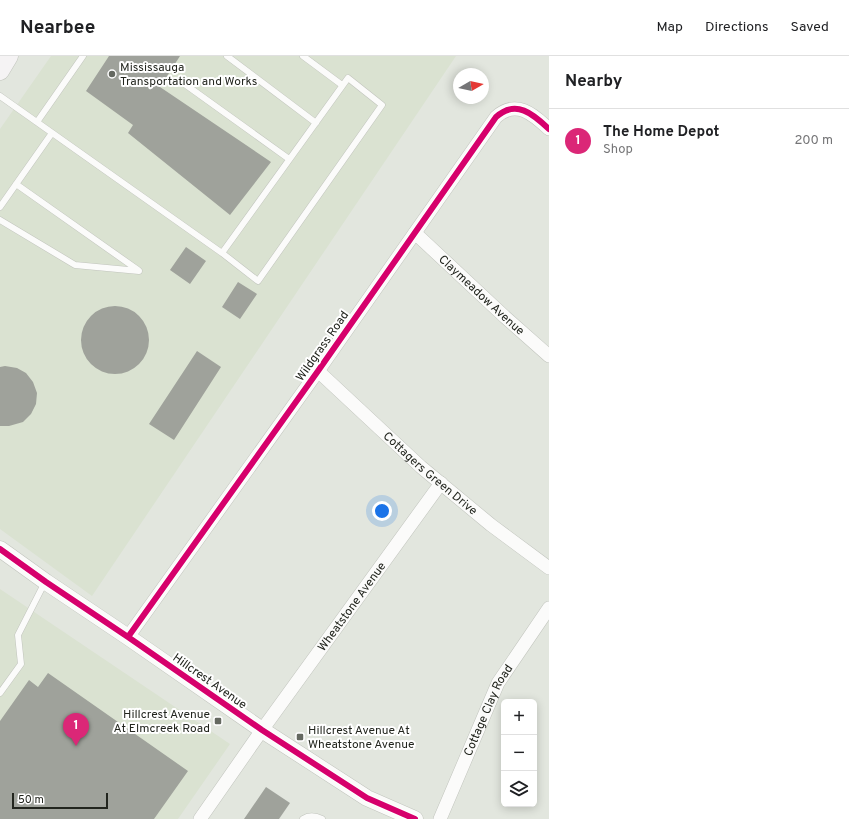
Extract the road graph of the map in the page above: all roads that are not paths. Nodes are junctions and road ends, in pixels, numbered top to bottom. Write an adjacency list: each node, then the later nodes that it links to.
1 (10, 56): 5 (main road)
2 (83, 56): 9 (lane)
3 (227, 56): 10 (lane)
4 (303, 56): 7 (lane)
5 (0, 71)
6 (186, 85): 13 (lane)
7 (342, 86): 10 (lane); 18 (lane)
8 (0, 96): 9 (lane)
9 (37, 122): 12 (lane)
10 (316, 123): 13 (lane)
11 (549, 129): 17 (street, Wildgrass Road)
12 (52, 132): 14 (lane); 18 (lane)
13 (289, 160): 18 (lane)
14 (16, 184): 15 (lane); 16 (lane)
15 (0, 207)
16 (0, 220)
17 (415, 233): 19 (street, Claymeadow Avenue); 20 (street, Wildgrass Road)
18 (222, 253)
19 (549, 356)
20 (318, 371): 21 (street, Cottagers Green Drive); 26 (street, Wildgrass Road)
21 (441, 483): 23 (street, Cottagers Green Drive); 28 (street, Wheatstone Avenue)
22 (0, 549): 24 (street, Hillcrest Avenue)
23 (549, 568)
24 (46, 582): 26 (street, Hillcrest Avenue); 27 (lane)
25 (549, 608): 33 (street, Cottage Clay Road)
26 (128, 636): 28 (street, Hillcrest Avenue)
27 (0, 693)
28 (262, 730): 29 (street, Wheatstone Avenue); 32 (street, Hillcrest Avenue)
29 (200, 819)
30 (303, 819): 31 (lane)
31 (322, 819)
32 (415, 819)
33 (440, 819)

